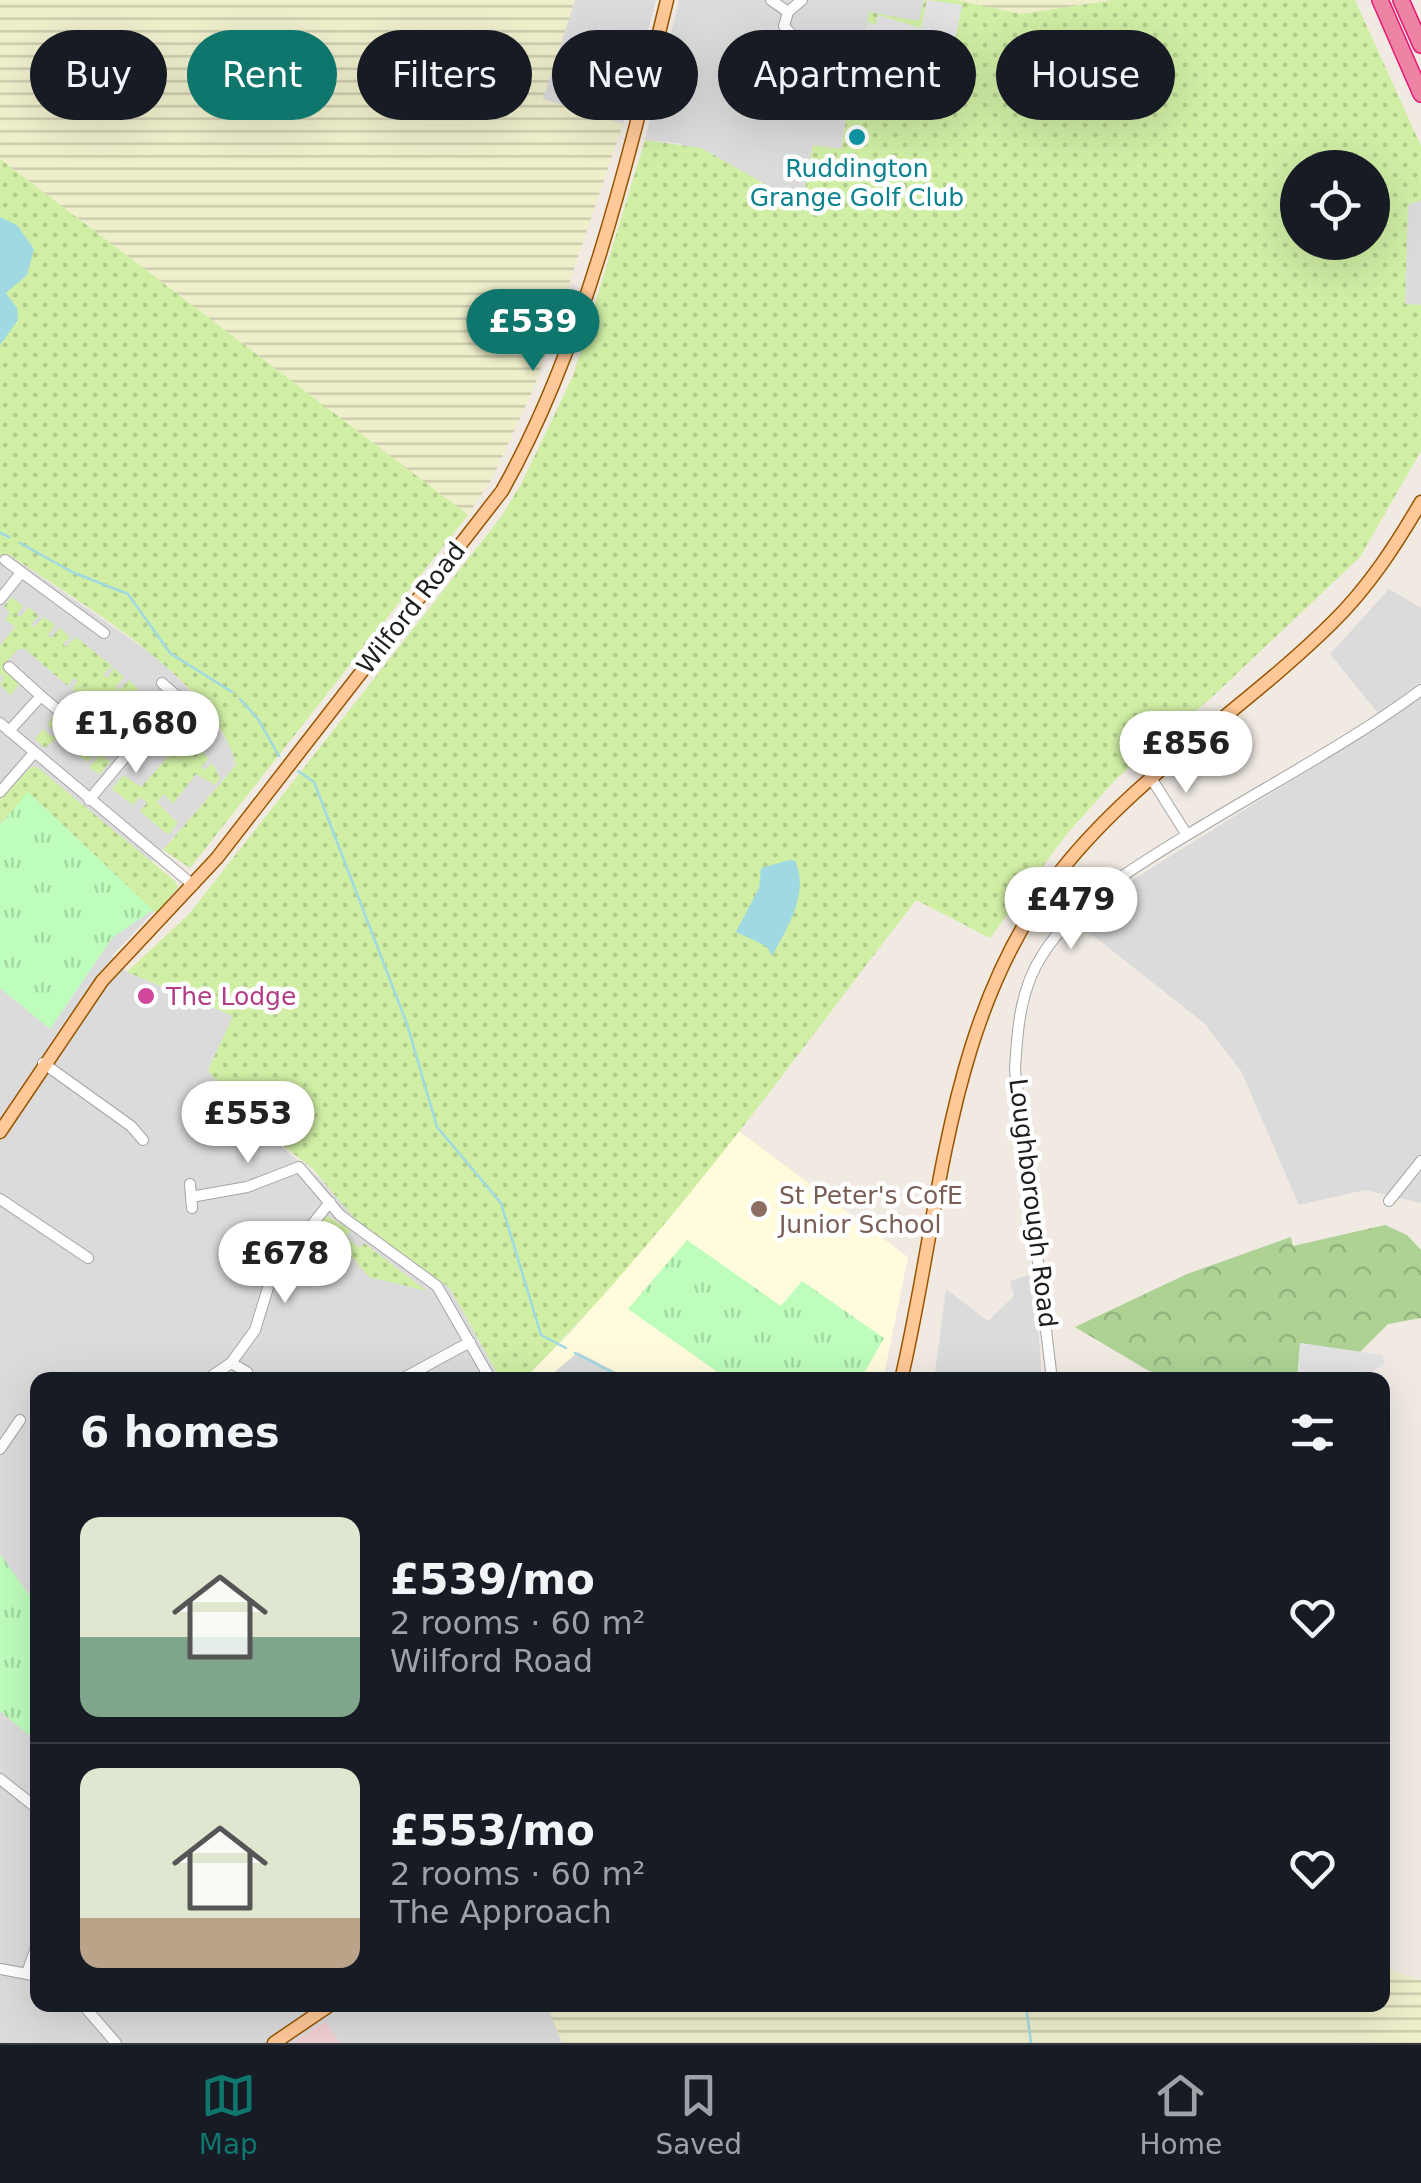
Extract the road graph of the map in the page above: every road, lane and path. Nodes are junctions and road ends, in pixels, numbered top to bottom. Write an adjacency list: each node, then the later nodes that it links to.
1 (667, 0): 28 (main road, Wilford Road)
2 (771, 0): 6 (street)
3 (802, 0): 6 (street)
4 (1380, 0): 9 (highway)
5 (1401, 0): 8 (highway)
6 (788, 12): 7 (street)
7 (788, 30)
8 (1421, 45)
9 (1421, 94)
10 (1421, 502): 24 (main road)
11 (5, 560): 12 (street)
12 (21, 573): 13 (street); 14 (street)
13 (0, 599)
14 (104, 633)
15 (8, 667): 19 (street)
16 (162, 683): 18 (street)
17 (1421, 690): 27 (street, Loughborough Road)
18 (177, 695): 20 (street); 26 (street)
19 (41, 696): 21 (street); 22 (street)
20 (191, 708)
21 (5, 727): 23 (street)
22 (80, 728)
23 (34, 753): 25 (street); 26 (street)
24 (1151, 778): 27 (street); 44 (main road)
25 (0, 792)
26 (89, 800): 28 (street)
27 (1187, 835): 45 (street, Loughborough Road)
28 (193, 885): 29 (main road, Wilford Road)
29 (43, 1063): 30 (main road, Wilford Road); 31 (street)
30 (1, 1128)
31 (142, 1140)
32 (1421, 1161): 35 (street)
33 (190, 1184): 36 (street)
34 (0, 1198): 37 (street)
35 (1389, 1200)
36 (330, 1202): 38 (street); 39 (street)
37 (88, 1258)
38 (470, 1342): 42 (street); 43 (street)
39 (231, 1363): 40 (street); 41 (street)
40 (218, 1372)
41 (248, 1372)
42 (415, 1372)
43 (487, 1372)
44 (902, 1372)
45 (1051, 1372)
46 (20, 1420): 47 (street)
47 (0, 1449)
48 (0, 1778): 49 (street)
49 (30, 1802)
50 (0, 1970): 51 (street)
51 (30, 1975)
52 (89, 2012): 54 (street)
53 (320, 2012): 55 (main road)
54 (116, 2043)
55 (274, 2043)

